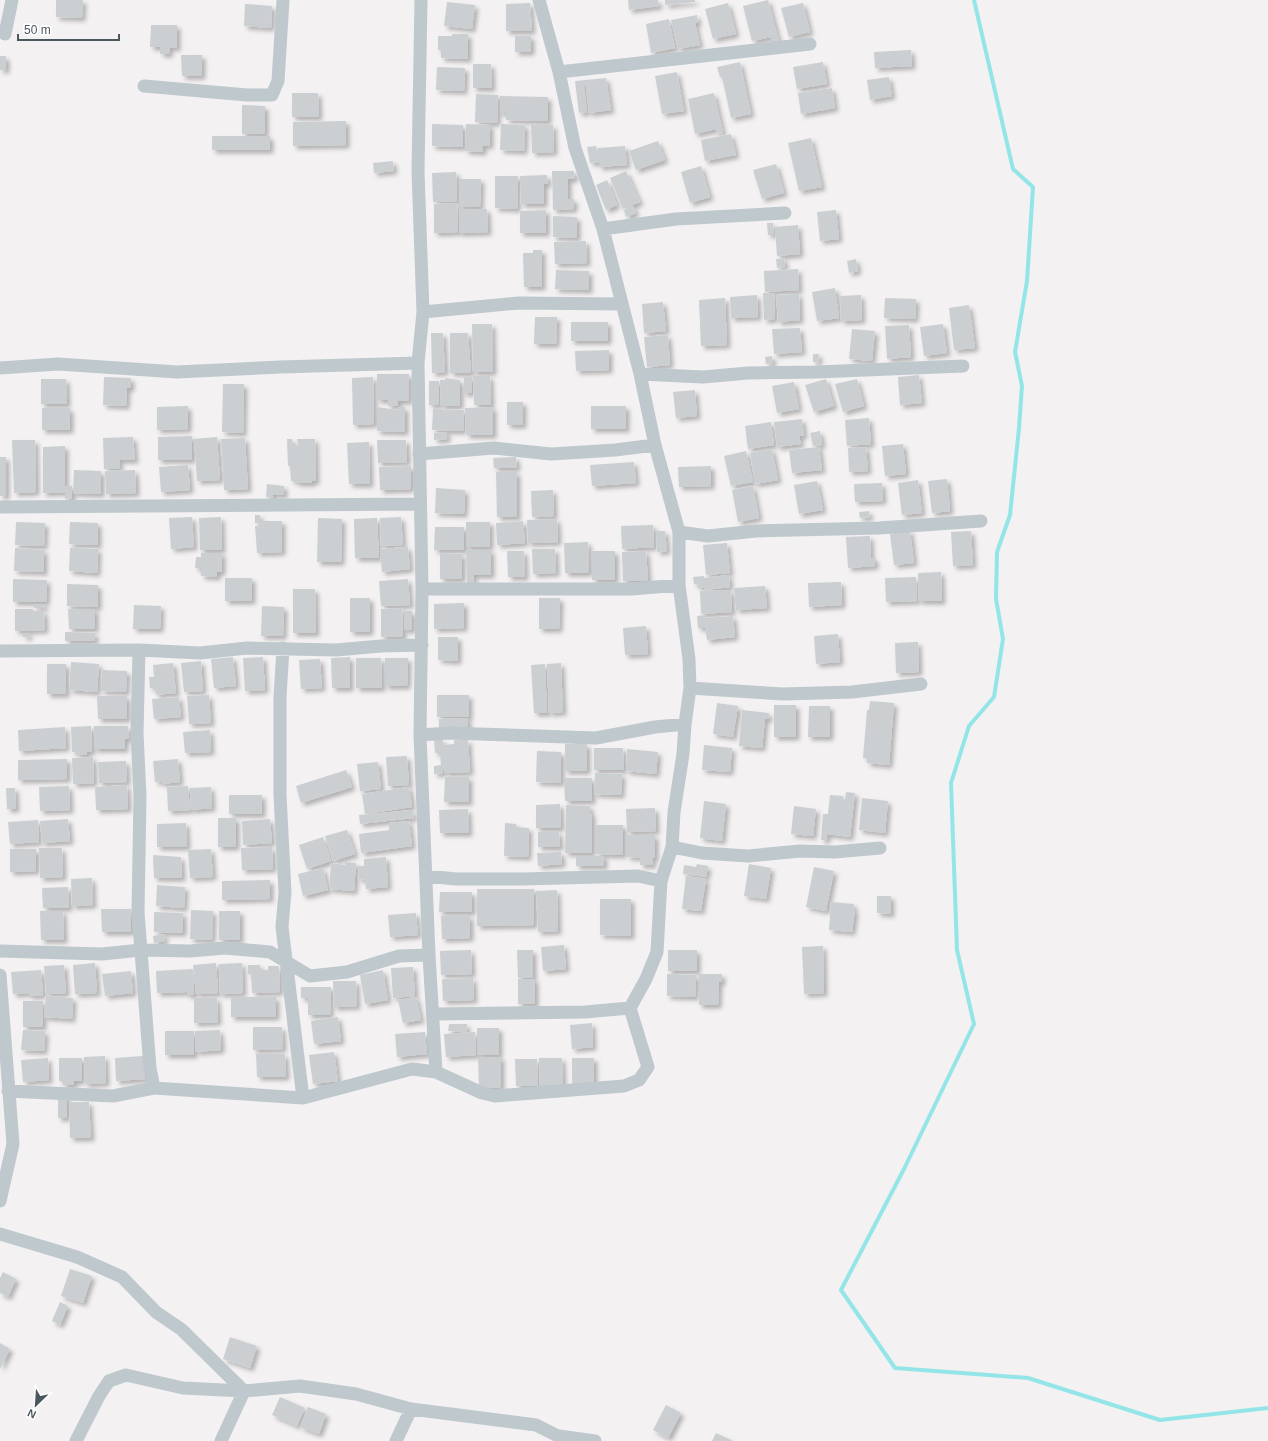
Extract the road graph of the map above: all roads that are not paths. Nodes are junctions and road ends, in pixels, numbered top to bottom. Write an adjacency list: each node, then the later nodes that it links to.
1 (12, 0): 5 (street)
2 (283, 0): 8 (street)
3 (421, 0): 12 (street)
4 (539, 0): 7 (street)
5 (5, 34)
6 (810, 44): 7 (street)
7 (559, 72): 10 (street)
8 (144, 86)
9 (785, 213): 10 (street)
10 (603, 229): 11 (street)
11 (621, 304): 12 (street); 16 (street)
12 (423, 312): 13 (street)
13 (418, 363): 15 (street); 18 (street)
14 (963, 366): 16 (street)
15 (0, 368)
16 (640, 374): 17 (street)
17 (655, 445): 18 (street); 22 (street)
18 (419, 454): 19 (street)
19 (420, 504): 20 (street); 24 (street)
20 (0, 507)
21 (981, 521): 22 (street)
22 (679, 532): 23 (street)
23 (679, 585): 24 (street); 30 (street)
24 (422, 589): 25 (street)
25 (422, 645): 26 (street); 32 (street)
26 (283, 648): 27 (street); 40 (street)
27 (139, 650): 28 (street); 37 (street)
28 (0, 651)
29 (921, 684): 30 (street)
30 (690, 688): 31 (street)
31 (685, 724): 32 (street); 33 (street)
32 (420, 736): 35 (street)
33 (672, 847): 34 (street); 36 (street)
34 (880, 848)
35 (426, 876): 36 (street); 39 (street)
36 (661, 881): 42 (street)
37 (141, 950): 38 (street); 40 (street); 46 (street)
38 (0, 951)
39 (428, 955): 40 (street); 43 (street)
40 (286, 963): 48 (street)
41 (0, 975): 44 (street)
42 (630, 1008): 43 (street); 45 (street)
43 (434, 1014): 45 (street)
44 (4, 1063): 47 (street)
45 (436, 1072): 48 (street)
46 (154, 1088): 47 (street); 48 (street)
47 (8, 1091): 49 (street)
48 (302, 1098)
49 (0, 1202)
50 (0, 1234): 51 (street)
51 (244, 1391): 52 (street); 54 (street); 55 (street)
52 (411, 1408): 53 (street); 56 (street)
53 (563, 1439): 57 (street)
54 (76, 1441)
55 (221, 1441)
56 (396, 1441)
57 (595, 1441)

